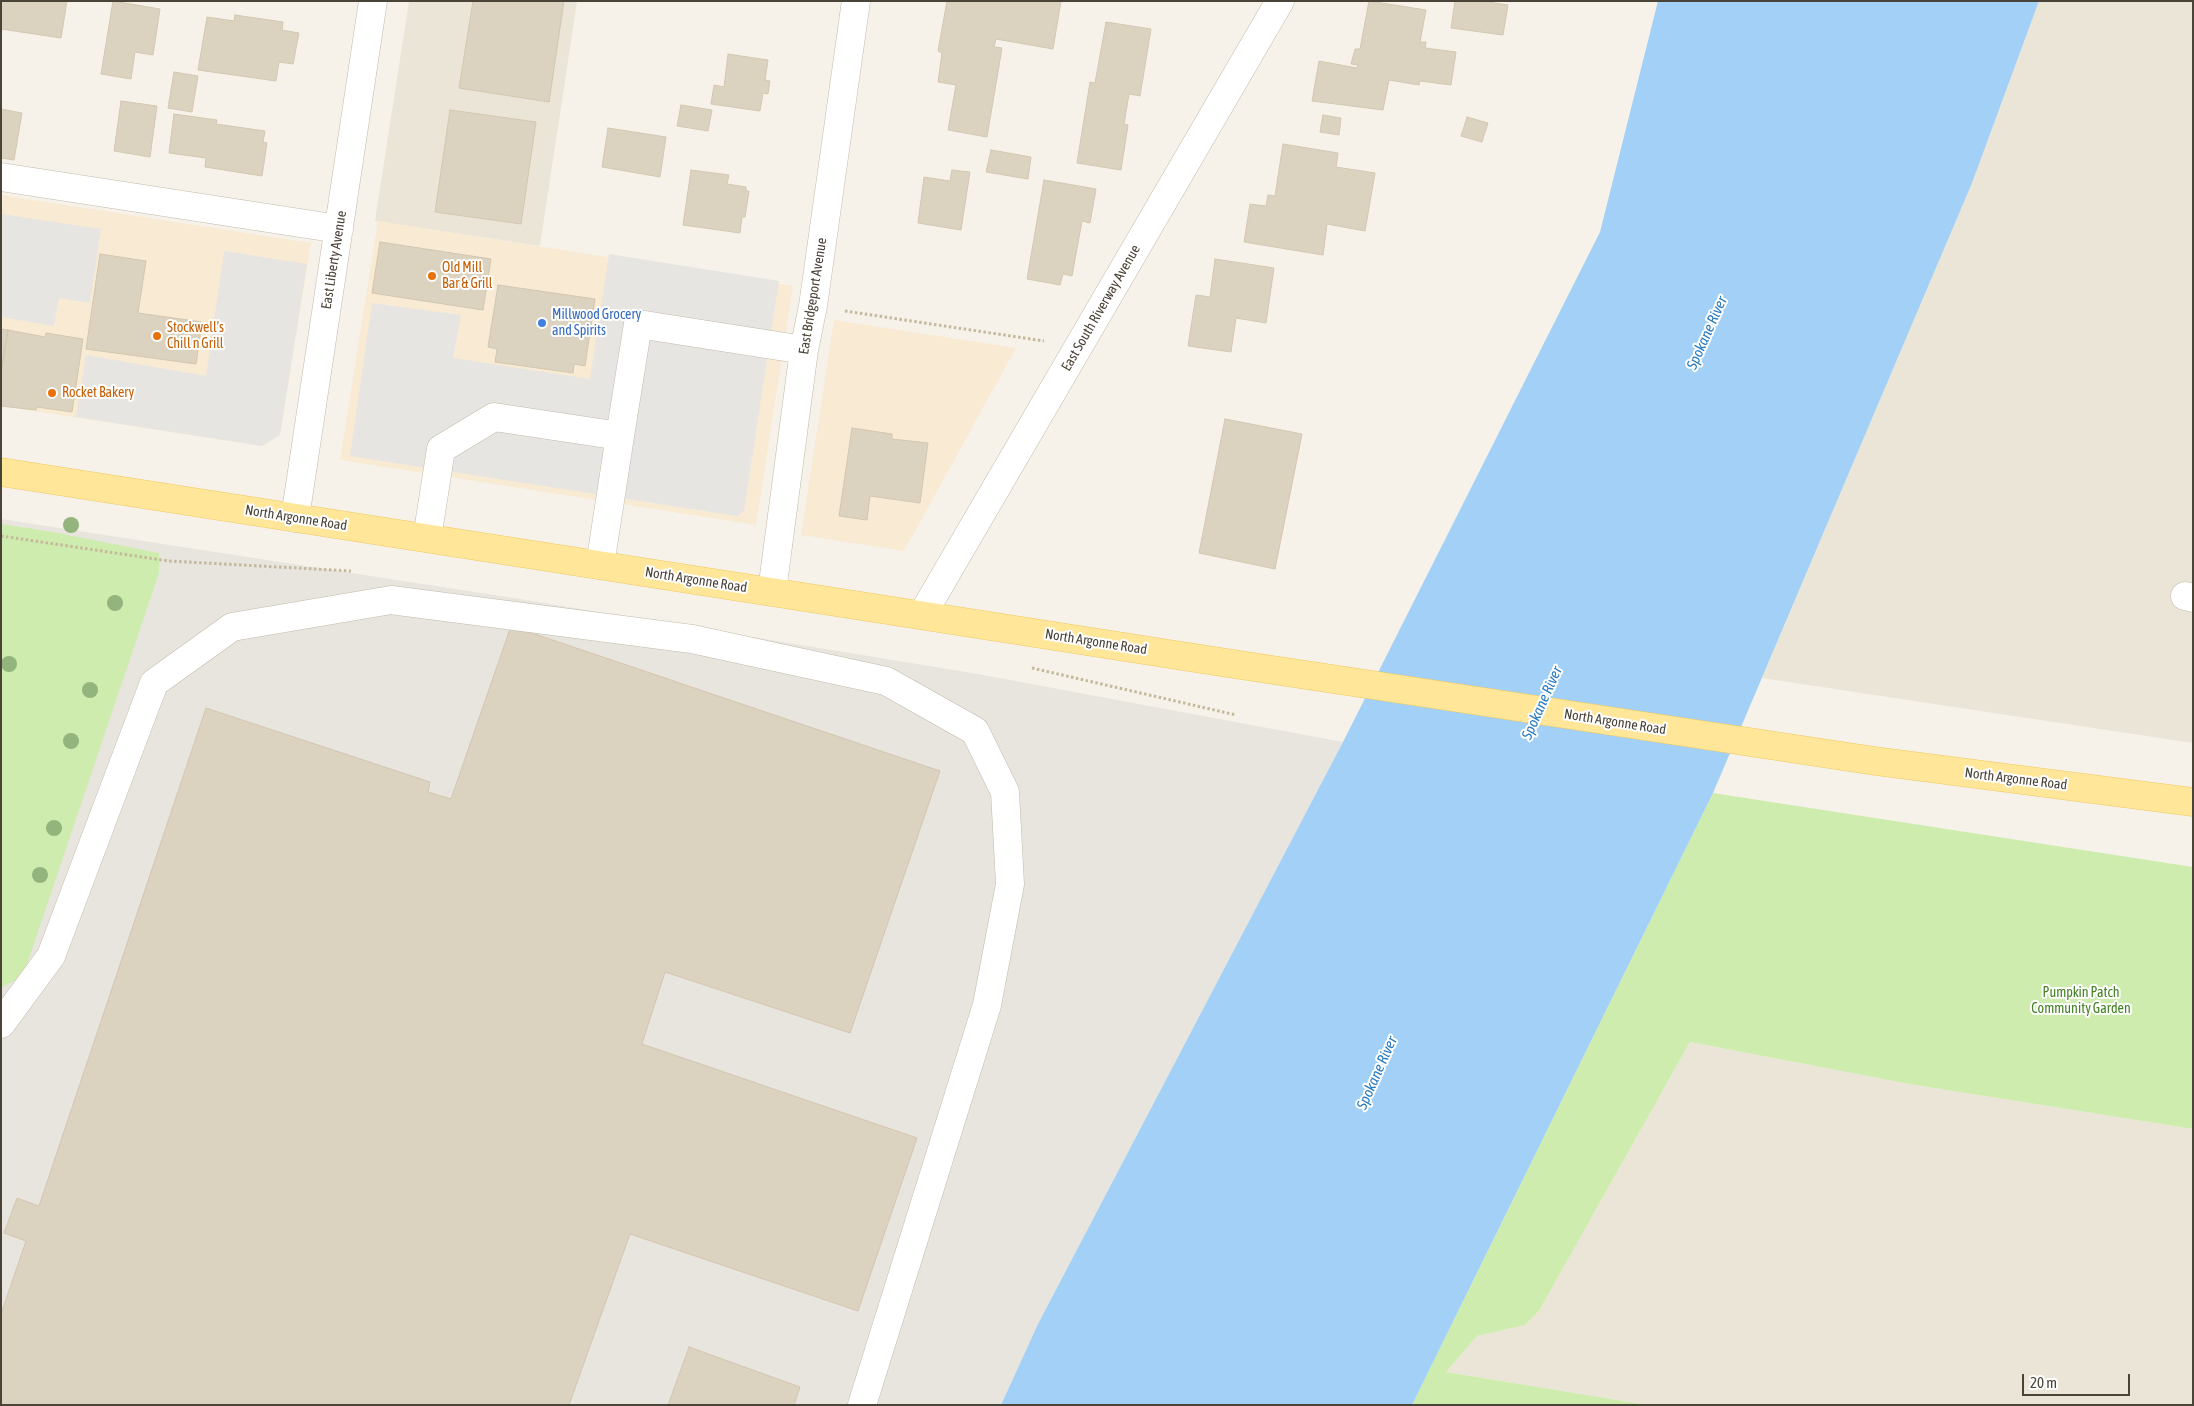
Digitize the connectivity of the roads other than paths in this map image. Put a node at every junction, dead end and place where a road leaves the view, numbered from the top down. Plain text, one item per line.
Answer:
1 (373, 1) edge
2 (856, 1) edge
3 (1280, 1) edge
4 (1, 177) edge
5 (338, 229) junction
6 (804, 350) junction
7 (620, 436) junction
8 (1, 472) edge
9 (295, 518) junction
10 (427, 538) junction
11 (600, 565) junction
12 (772, 591) junction
13 (922, 615) junction
14 (2193, 802) edge
15 (1, 1024) edge
16 (862, 1405) edge

1 - 5 street, East Liberty Avenue
2 - 6 street, East Bridgeport Avenue
3 - 13 street, East South Riverway Avenue
4 - 5 street
5 - 9 street, East Liberty Avenue
6 - 7 street
6 - 12 street, East Bridgeport Avenue
7 - 10 street
7 - 11 street
8 - 9 main road, North Argonne Road
9 - 10 main road, North Argonne Road
10 - 11 main road, North Argonne Road
11 - 12 main road, North Argonne Road
12 - 13 main road, North Argonne Road
13 - 14 main road, North Argonne Road
15 - 16 street

